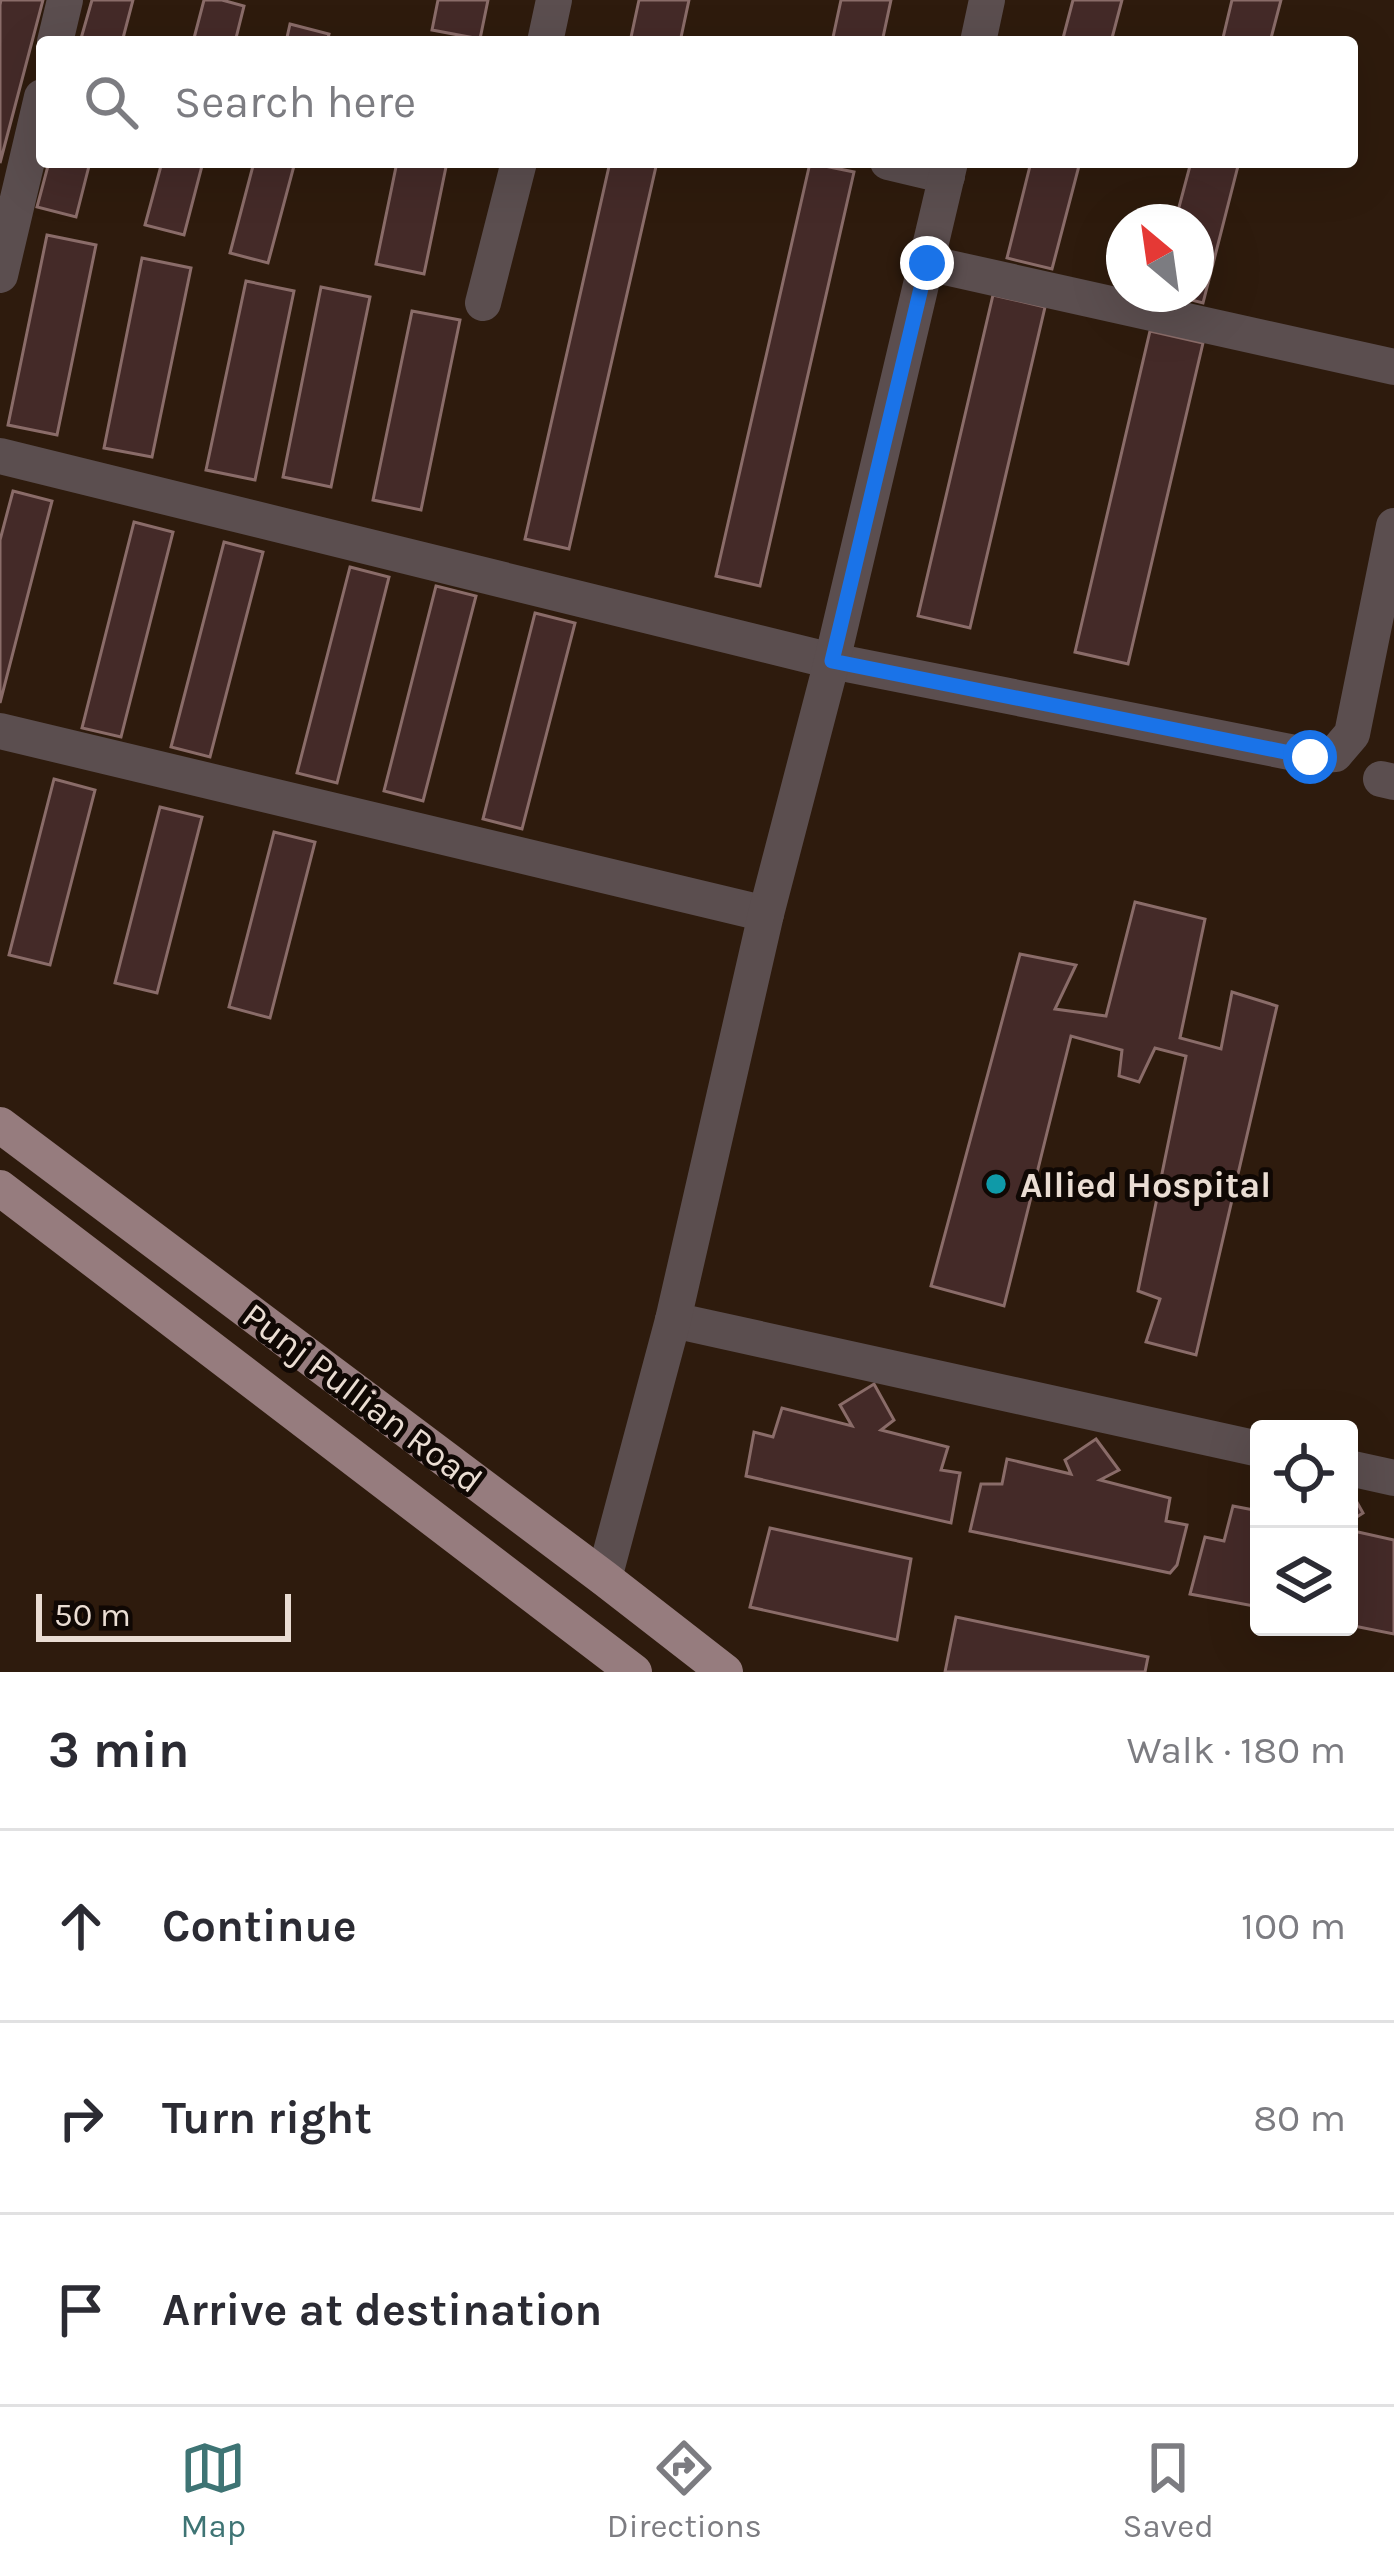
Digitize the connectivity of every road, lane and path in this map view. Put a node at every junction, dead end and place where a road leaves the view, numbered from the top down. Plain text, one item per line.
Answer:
1 (65, 0) edge
2 (554, 0) edge
3 (987, 0) edge
4 (56, 36) edge
5 (546, 36) edge
6 (979, 36) edge
7 (36, 122) edge
8 (517, 168) edge
9 (948, 169) edge
10 (927, 263) junction
11 (0, 275) edge
12 (483, 303) dead end
13 (1394, 368) edge
14 (0, 456) edge
15 (1394, 526) edge
16 (832, 661) junction
17 (0, 731) edge
18 (766, 914) junction
19 (0, 1125) edge
20 (0, 1188) edge
21 (673, 1320) junction
22 (1250, 1447) edge
23 (1358, 1470) edge
24 (1394, 1478) edge
25 (604, 1578) junction
26 (634, 1672) edge
27 (725, 1672) edge

1 - 4 street
2 - 5 street
3 - 6 street
7 - 11 street
8 - 12 street
9 - 10 street
10 - 13 street
10 - 16 street
14 - 16 street
15 - 16 street
16 - 18 street
17 - 18 street
18 - 21 street
19 - 25 main road, Punj Pullian Road
20 - 26 main road, Punj Pullian Road
21 - 22 street
21 - 25 street
23 - 24 street
25 - 27 main road, Punj Pullian Road

